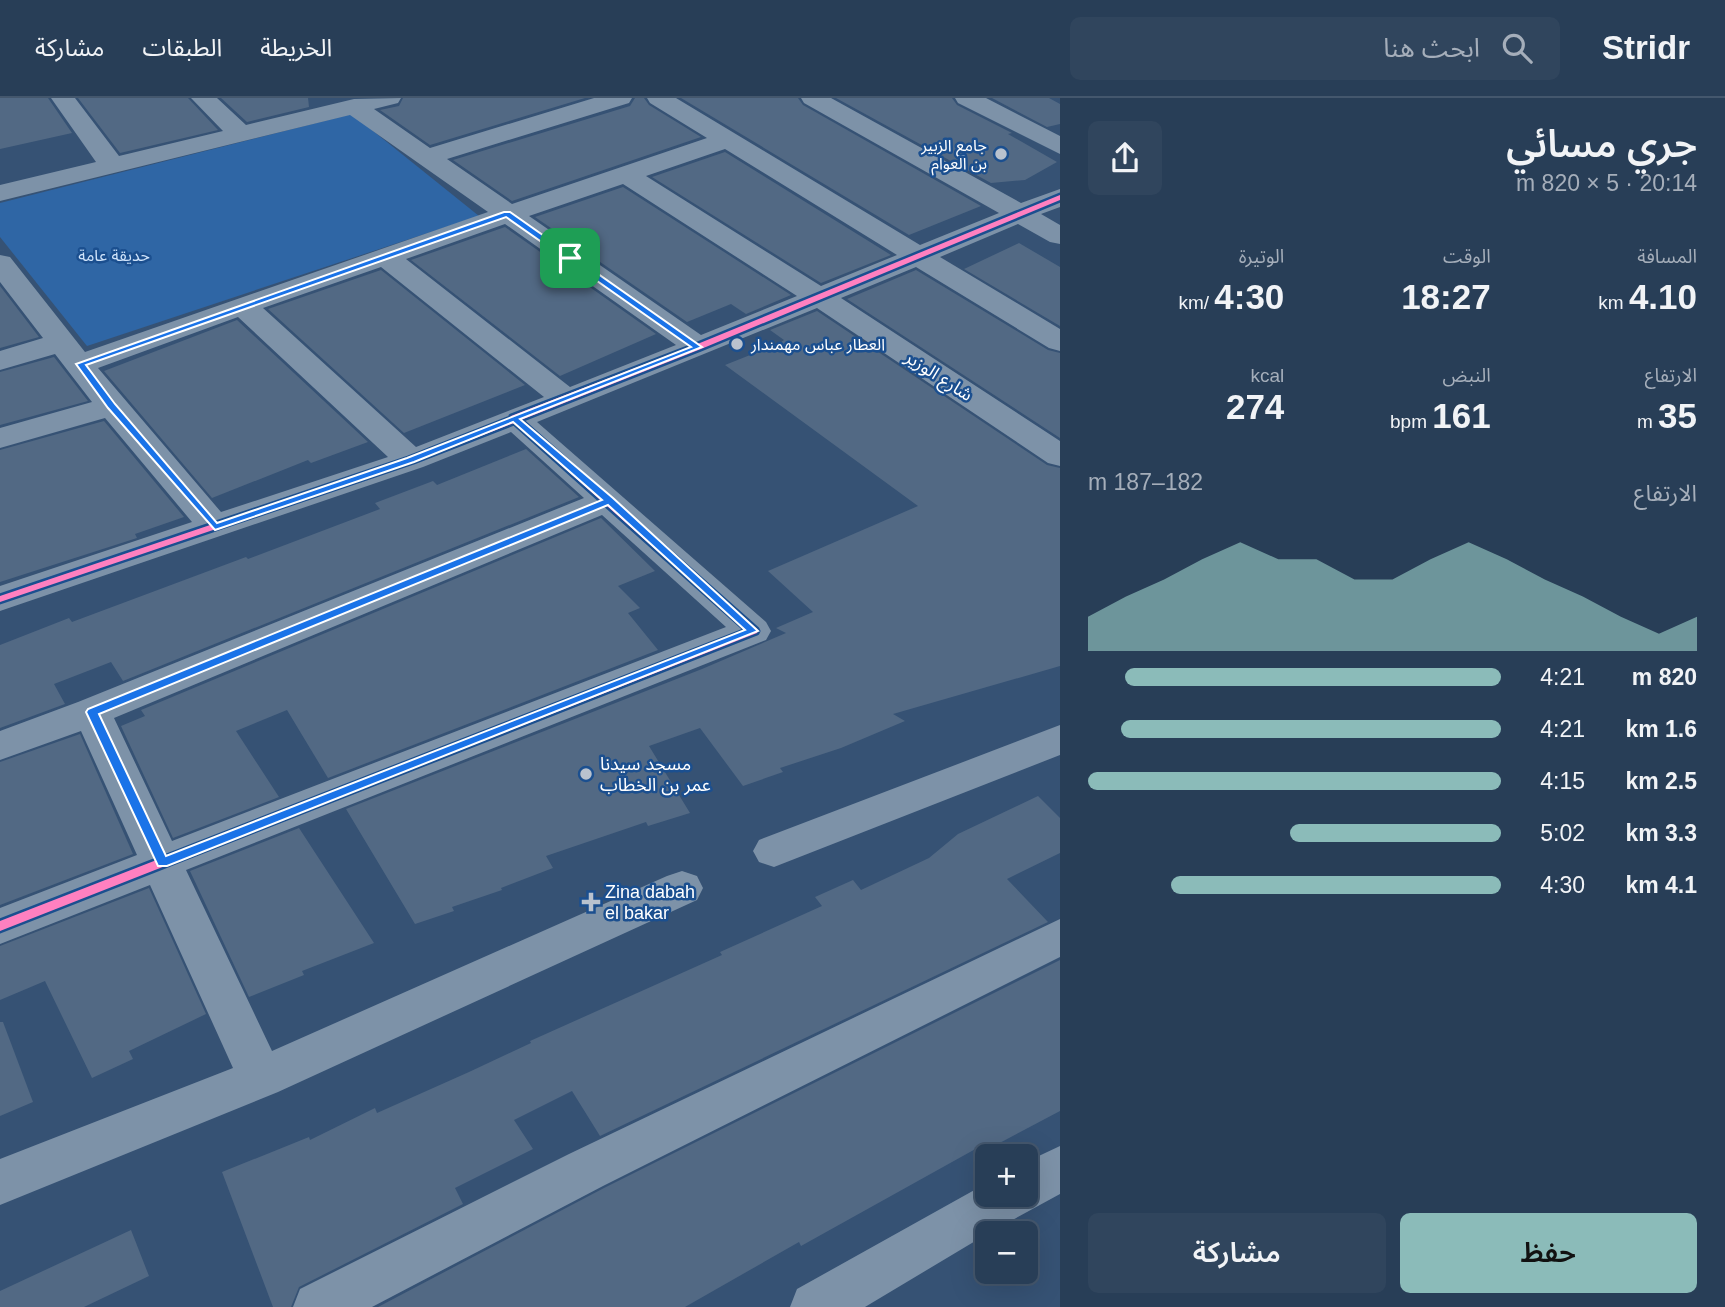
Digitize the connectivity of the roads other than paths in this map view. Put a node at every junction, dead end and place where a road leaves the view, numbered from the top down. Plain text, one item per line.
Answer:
1 (63, 98) edge
2 (203, 98) edge
3 (390, 98) edge
4 (620, 98) edge
5 (659, 98) edge
6 (813, 98) edge
7 (967, 98) edge
8 (354, 106) junction
9 (240, 134) junction
10 (726, 140) junction
11 (1060, 146) edge
12 (427, 157) junction
13 (112, 165) junction
14 (627, 175) junction
15 (0, 193) edge
16 (1060, 197) edge
17 (507, 214) junction
18 (1021, 215) junction
19 (1060, 236) edge
20 (918, 255) junction
21 (385, 256) junction
22 (6, 279) edge
23 (819, 297) junction
24 (243, 305) junction
25 (1060, 342) edge
26 (698, 347) junction
27 (71, 353) junction
28 (0, 360) edge
29 (566, 399) junction
30 (112, 406) junction
31 (514, 418) junction
32 (0, 438) edge
33 (1060, 456) edge
34 (411, 460) junction
35 (609, 500) junction
36 (215, 527) junction
37 (0, 599) edge
38 (92, 712) junction
39 (1060, 738) edge
40 (0, 746) edge
41 (774, 850) dead end
42 (163, 863) junction
43 (682, 888) dead end
44 (0, 926) edge
45 (1060, 937) edge
46 (261, 1078) junction
47 (1060, 1168) edge
48 (1038, 1181) edge
49 (0, 1182) edge
50 (991, 1207) edge
51 (318, 1307) edge
52 (816, 1307) edge

1 - 13 street
2 - 9 street
3 - 8 street
4 - 12 street
5 - 10 street
6 - 18 street
7 - 11 street
8 - 9 street
8 - 12 street
9 - 13 street
10 - 14 street
10 - 20 street
12 - 17 street
13 - 15 street
14 - 17 street
14 - 23 street, شارع الوزير
16 - 18 street
17 - 21 street
17 - 26 street
18 - 19 street
18 - 20 street
20 - 23 street
20 - 25 street
21 - 24 street
21 - 29 street
22 - 27 street
23 - 26 street
23 - 33 street, شارع الوزير
24 - 27 street
24 - 34 street
26 - 29 street
27 - 28 street
27 - 30 street
29 - 31 street
30 - 32 street
30 - 36 street
31 - 34 street
31 - 35 street
34 - 36 street
35 - 38 street
35 - 42 street
36 - 37 street
38 - 40 street
38 - 42 street
39 - 41 street
42 - 44 street
42 - 46 street
43 - 46 street
45 - 51 street
46 - 49 street
47 - 48 street
50 - 52 street

